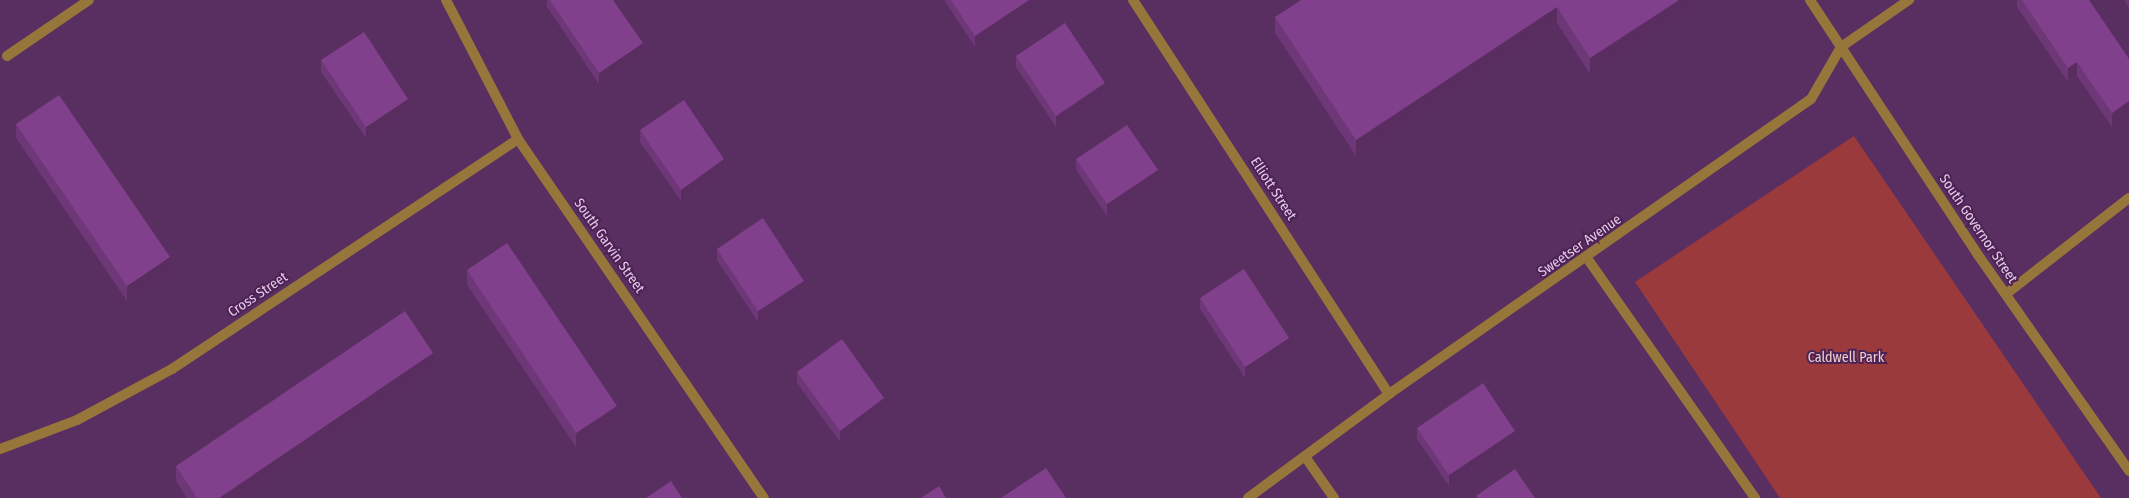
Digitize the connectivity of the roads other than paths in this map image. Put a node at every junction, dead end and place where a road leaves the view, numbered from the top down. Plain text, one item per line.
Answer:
1 (89, 0) edge
2 (446, 0) edge
3 (1133, 0) edge
4 (1810, 0) edge
5 (1909, 0) edge
6 (1840, 47) junction
7 (7, 56) dead end
8 (518, 139) junction
9 (2129, 198) edge
10 (1587, 258) junction
11 (2006, 294) junction
12 (1389, 394) junction
13 (0, 449) edge
14 (1306, 458) junction
15 (2129, 470) edge
16 (764, 498) edge
17 (1248, 498) edge
18 (1334, 498) edge
19 (1755, 498) edge

1 - 7 street
2 - 8 street, South Garvin Street
3 - 12 street, Elliott Street
4 - 6 street, South Governor Street
5 - 6 street, Sweetser Avenue
6 - 10 street, Sweetser Avenue
6 - 11 street, South Governor Street
8 - 13 street, Cross Street
8 - 16 street, South Garvin Street
9 - 11 street
10 - 12 street, Sweetser Avenue
10 - 19 street
11 - 15 street, South Governor Street
12 - 14 street, Sweetser Avenue
14 - 17 street, Sweetser Avenue
14 - 18 street

